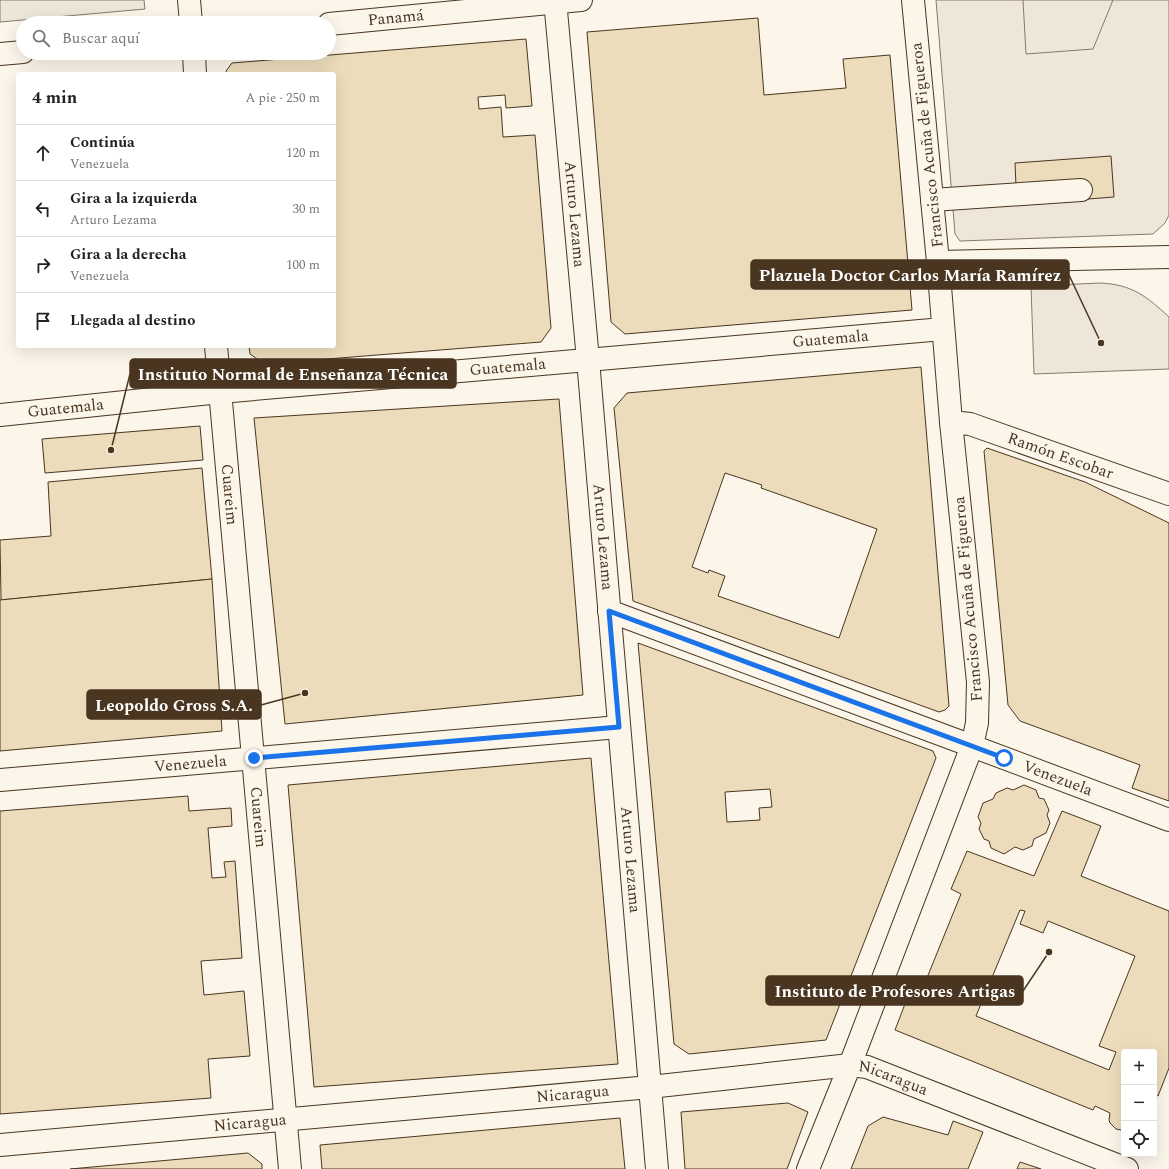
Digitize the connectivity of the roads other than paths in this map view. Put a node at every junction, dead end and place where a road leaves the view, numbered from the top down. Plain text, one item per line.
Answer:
1 (189, 0) edge
2 (581, 0) edge
3 (913, 0) edge
4 (556, 1) edge
5 (190, 16) edge
6 (336, 23) edge
7 (16, 53) edge
8 (0, 54) edge
9 (194, 60) edge
10 (195, 72) edge
11 (1081, 190) dead end
12 (932, 200) junction
13 (1169, 257) edge
14 (938, 262) junction
15 (944, 329) junction
16 (216, 348) edge
17 (588, 360) junction
18 (220, 392) junction
19 (0, 415) edge
20 (951, 422) junction
21 (1169, 494) edge
22 (609, 611) junction
23 (619, 727) junction
24 (972, 746) junction
25 (254, 758) junction
26 (0, 780) edge
27 (1169, 820) edge
28 (850, 1065) junction
29 (650, 1087) junction
30 (286, 1119) junction
31 (0, 1145) edge
32 (290, 1169) edge
33 (657, 1169) edge
34 (808, 1169) edge
35 (1127, 1169) edge

1 - 5 street
2 - 4 street, Panamá
3 - 12 street, Francisco Acuña de Figueroa
4 - 6 street, Panamá
4 - 17 street, Arturo Lezama
7 - 8 street
9 - 10 street
11 - 12 street
12 - 14 street, Francisco Acuña de Figueroa
13 - 14 street
14 - 15 street, Francisco Acuña de Figueroa
15 - 17 street, Guatemala
15 - 20 street, Francisco Acuña de Figueroa
16 - 18 street, Cuareim
17 - 18 street, Guatemala
17 - 22 street, Arturo Lezama
18 - 19 street, Guatemala
18 - 25 street, Cuareim
20 - 21 street, Ramón Escobar
20 - 24 street, Francisco Acuña de Figueroa
22 - 23 street, Arturo Lezama
22 - 24 street, Venezuela
23 - 25 street, Venezuela
23 - 29 street, Arturo Lezama
24 - 27 street, Venezuela
24 - 28 street, Francisco Acuña de Figueroa
25 - 26 street, Venezuela
25 - 30 street, Cuareim
28 - 29 street, Nicaragua
28 - 34 street, Francisco Acuña de Figueroa
28 - 35 street, Nicaragua
29 - 30 street, Nicaragua
29 - 33 street, Arturo Lezama
30 - 31 street, Nicaragua
30 - 32 street, Cuareim

